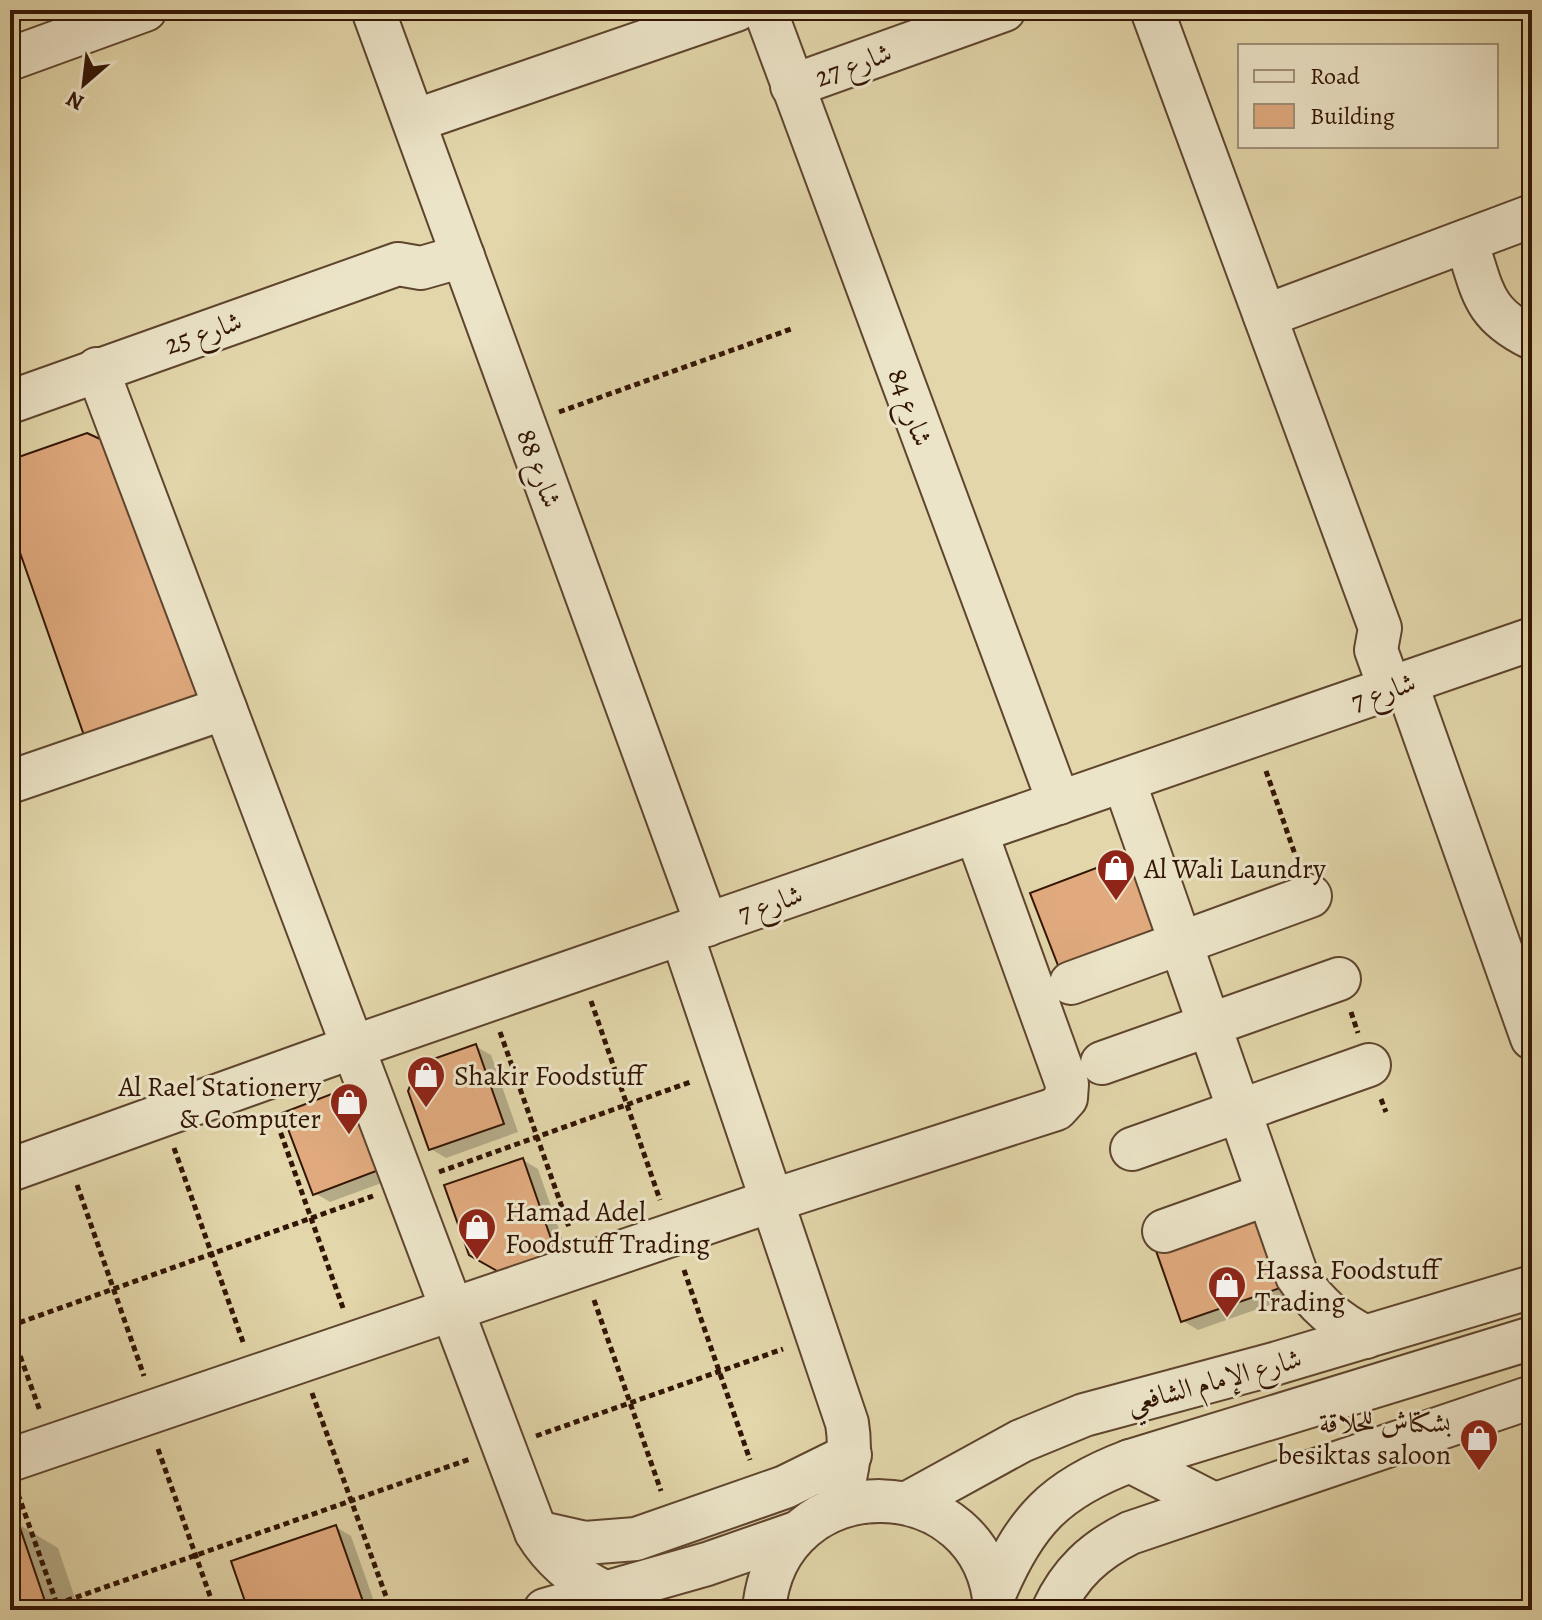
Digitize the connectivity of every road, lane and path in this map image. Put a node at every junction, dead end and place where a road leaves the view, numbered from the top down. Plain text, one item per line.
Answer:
1 (145, 10) edge
2 (373, 10) edge
3 (736, 10) edge
4 (765, 10) edge
5 (1004, 10) edge
6 (1152, 10) edge
7 (10, 59) edge
8 (792, 86) junction
9 (414, 121) junction
10 (1532, 216) edge
11 (1466, 241) junction
12 (458, 242) junction
13 (1265, 316) junction
14 (794, 328) dead end
15 (1532, 338) edge
16 (97, 369) junction
17 (10, 402) edge
18 (524, 424) junction
19 (1532, 639) edge
20 (1404, 684) junction
21 (225, 708) junction
22 (1124, 781) junction
23 (10, 782) edge
24 (1059, 803) junction
25 (976, 832) junction
26 (1310, 896) dead end
27 (694, 930) junction
28 (1181, 943) junction
29 (1339, 979) dead end
30 (1071, 983) dead end
31 (1209, 1025) junction
32 (1532, 1038) edge
33 (353, 1047) junction
34 (1102, 1063) dead end
35 (1369, 1065) dead end
36 (262, 1080) junction
37 (1240, 1111) junction
38 (163, 1116) junction
39 (1132, 1149) dead end
40 (65, 1150) junction
41 (10, 1170) edge
42 (1268, 1194) junction
43 (771, 1201) junction
44 (1164, 1231) dead end
45 (1297, 1276) junction
46 (1532, 1287) edge
47 (452, 1310) junction
48 (10, 1328) edge
49 (818, 1337) junction
50 (1366, 1337) junction
51 (1532, 1338) edge
52 (356, 1343) junction
53 (301, 1361) junction
54 (1274, 1364) junction
55 (256, 1377) junction
56 (1532, 1397) edge
57 (151, 1412) junction
58 (52, 1446) junction
59 (504, 1448) junction
60 (850, 1455) junction
61 (1130, 1461) junction
62 (13, 1474) edge
63 (350, 1501) junction
64 (908, 1503) junction
65 (1214, 1504) junction
66 (835, 1508) junction
67 (536, 1532) junction
68 (799, 1532) junction
69 (196, 1555) junction
70 (604, 1592) junction
71 (995, 1602) edge
72 (58, 1607) edge
73 (215, 1610) edge
74 (391, 1610) edge
75 (518, 1610) edge
76 (545, 1610) edge
77 (764, 1610) edge
78 (1053, 1610) edge

1 - 7 street
2 - 9 street, شارع 88
3 - 9 street
4 - 8 street, شارع 84
5 - 8 street, شارع 27
6 - 13 street
8 - 24 street, شارع 84
9 - 12 street, شارع 88
10 - 11 street
11 - 13 street
11 - 15 street
12 - 16 street, شارع 25
12 - 18 street, شارع 88
13 - 20 street
14 - 18 path
16 - 17 street, شارع 25
16 - 21 street
18 - 27 street, شارع 88
19 - 20 street, شارع 7
20 - 22 street, شارع 7
20 - 32 street
21 - 23 street
21 - 33 street
22 - 24 street, شارع 7
22 - 28 street
24 - 25 street, شارع 7
25 - 27 street, شارع 7
25 - 43 street
26 - 28 street
27 - 33 street, شارع 7
27 - 43 street, شارع 88
28 - 30 street
28 - 31 street
29 - 31 street
31 - 34 street
31 - 37 street
33 - 36 street, شارع 7
33 - 47 street
35 - 37 street
36 - 38 street, شارع 7
36 - 52 path
37 - 39 street
37 - 42 street
38 - 40 street, شارع 7
38 - 55 path
40 - 41 street, شارع 7
40 - 57 path
42 - 44 street
42 - 45 street
43 - 47 street
43 - 49 street, شارع 88
45 - 50 street
45 - 54 street
46 - 50 street, شارع الإمام الشافعي
47 - 52 street
47 - 59 street
48 - 58 path
49 - 59 path
49 - 60 street, شارع 88
50 - 54 street, شارع الإمام الشافعي
51 - 61 street, شارع الإمام الشافعي
52 - 53 street
53 - 55 street
53 - 63 path
54 - 64 street, شارع الإمام الشافعي
55 - 57 street
56 - 65 street
57 - 58 street
57 - 69 path
58 - 62 street
59 - 63 path
59 - 67 street
60 - 66 street
60 - 67 street
61 - 65 street
61 - 71 street, شارع الإمام الشافعي
62 - 72 path
63 - 69 path
63 - 74 path
64 - 66 street
64 - 71 street
65 - 78 street
66 - 68 street
67 - 70 street
67 - 75 street
68 - 70 street
68 - 77 street
69 - 72 path
69 - 73 path
70 - 76 street

